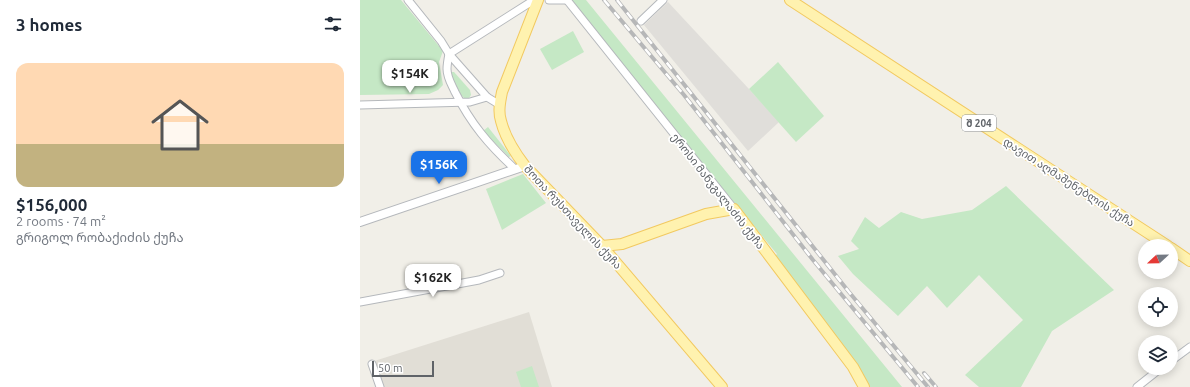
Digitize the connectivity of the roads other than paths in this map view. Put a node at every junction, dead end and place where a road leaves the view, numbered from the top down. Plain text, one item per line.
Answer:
1 (408, 0) edge
2 (534, 0) edge
3 (538, 0) edge
4 (549, 0) edge
5 (567, 0) edge
6 (663, 0) edge
7 (790, 0) edge
8 (641, 21) dead end
9 (449, 54) junction
10 (487, 97) junction
11 (460, 102) junction
12 (360, 105) edge
13 (500, 105) junction
14 (520, 168) junction
15 (734, 209) junction
16 (360, 222) edge
17 (1157, 239) edge
18 (602, 246) junction
19 (1178, 253) edge
20 (1190, 261) edge
21 (500, 273) dead end
22 (360, 302) edge
23 (1190, 347) edge
24 (1178, 356) edge
25 (372, 364) dead end
26 (1152, 375) edge
27 (380, 387) edge
28 (721, 387) edge
29 (864, 387) edge
30 (1137, 387) edge

1 - 9 street
2 - 9 street
3 - 13 main road, შოთა რუსთაველის ქუჩა
4 - 5 street
5 - 15 street, ეროსი მანჯგალაძის ქუჩა
6 - 8 street
7 - 17 main road, დავით აღმაშენებლის ქუჩა / შ 204
9 - 10 street
9 - 11 street
10 - 11 street
10 - 13 street
11 - 12 street
11 - 14 street
13 - 14 main road, შოთა რუსთაველის ქუჩა
14 - 16 street
14 - 18 main road, შოთა რუსთაველის ქუჩა
15 - 18 main road
15 - 29 main road, ეროსი მანჯგალაძის ქუჩა
18 - 28 main road, შოთა რუსთაველის ქუჩა
19 - 20 main road
21 - 22 street
23 - 24 street
25 - 27 street
26 - 30 street

